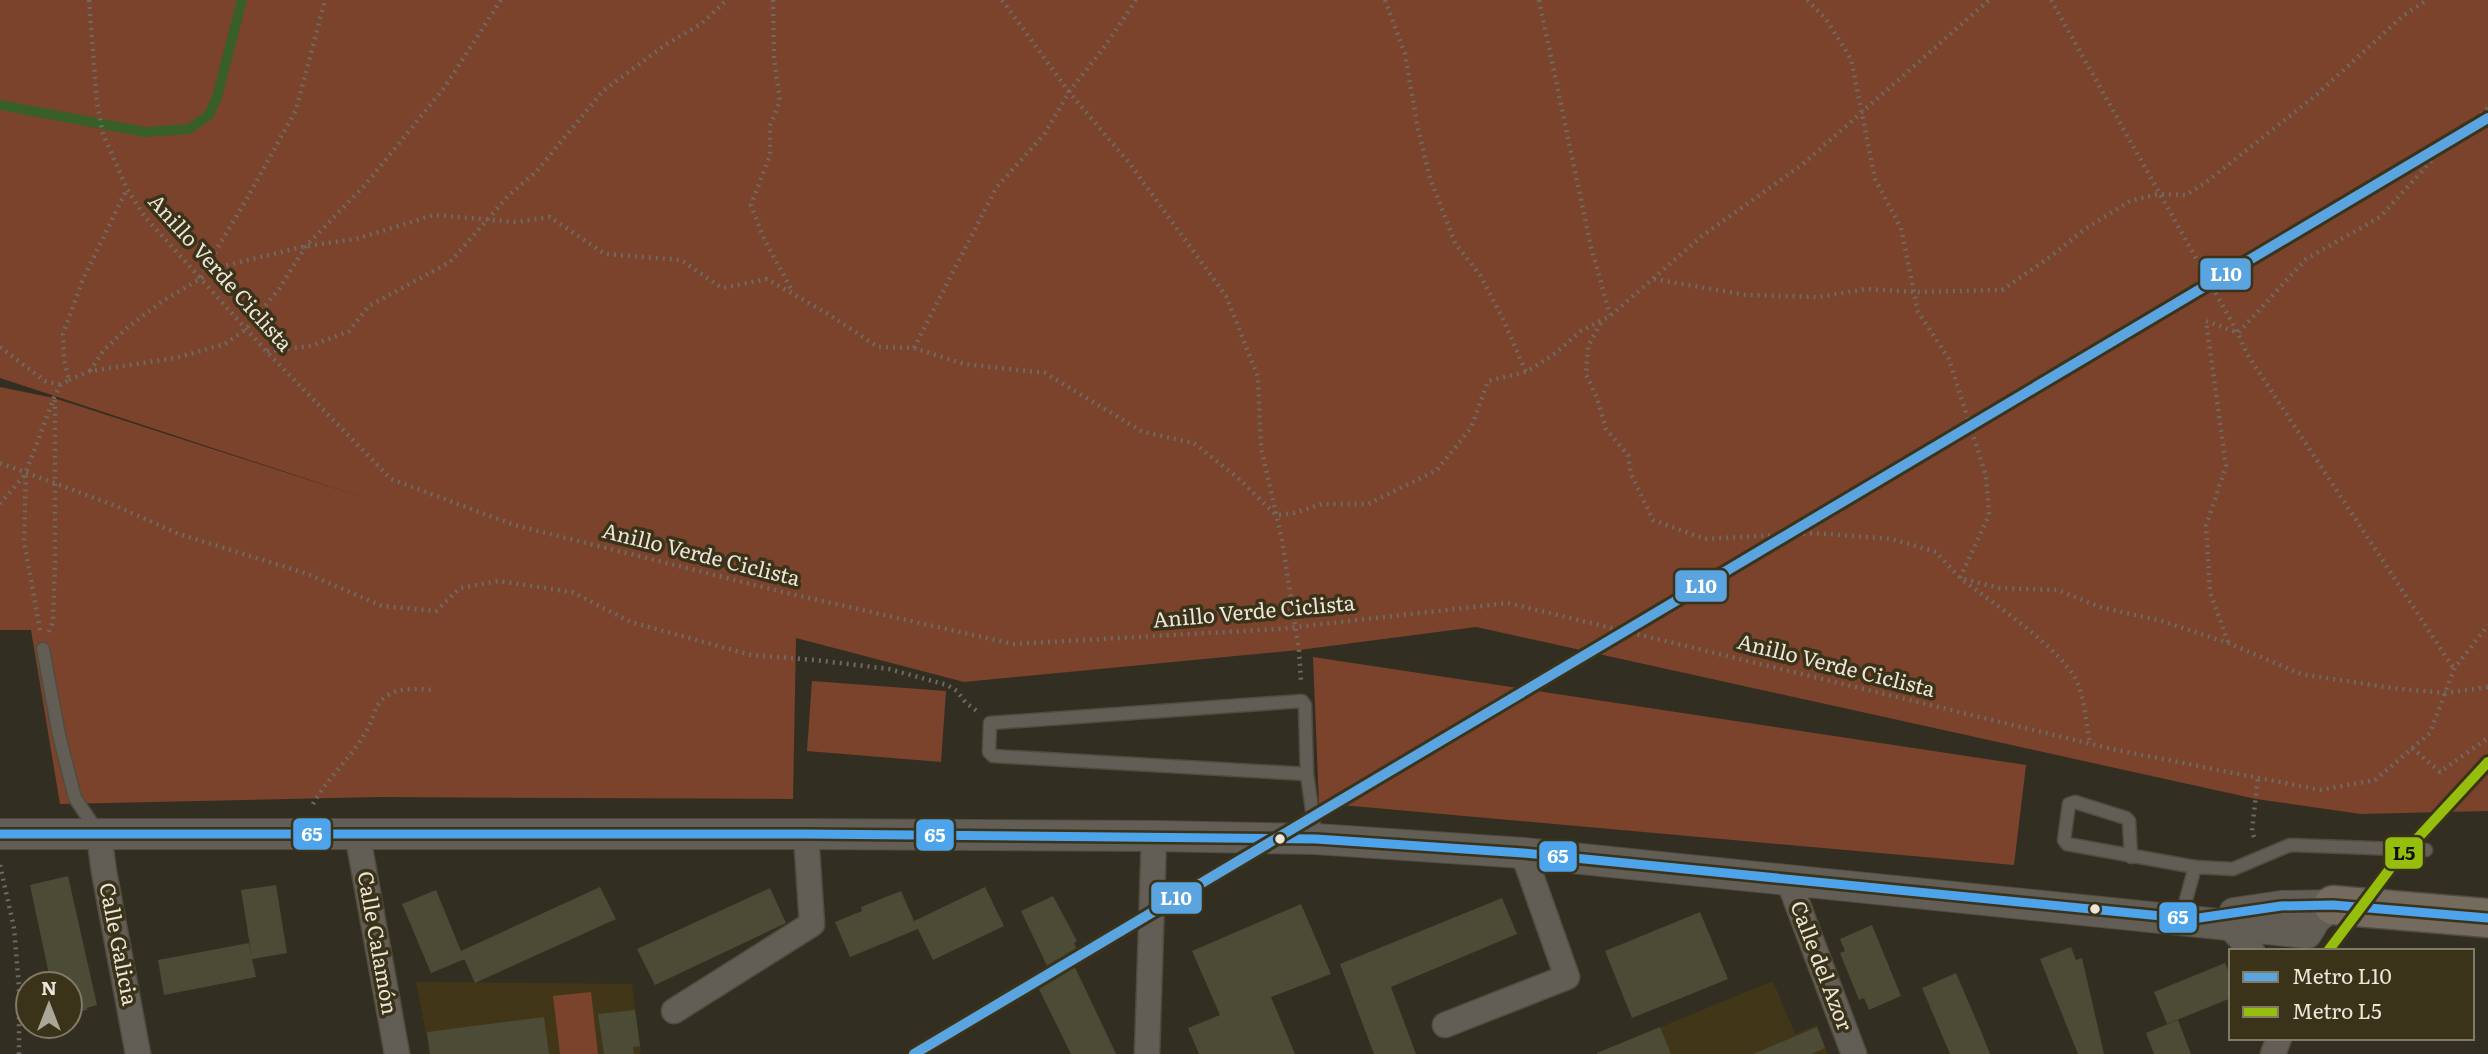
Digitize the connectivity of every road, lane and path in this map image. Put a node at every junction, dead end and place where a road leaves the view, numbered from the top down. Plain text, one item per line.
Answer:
1 (89, 0) edge
2 (325, 0) edge
3 (501, 0) edge
4 (727, 0) edge
5 (773, 0) edge
6 (1002, 0) edge
7 (1136, 0) edge
8 (1385, 0) edge
9 (1539, 0) edge
10 (1807, 0) edge
11 (1989, 0) edge
12 (2051, 0) edge
13 (2427, 0) edge
14 (1069, 92) junction
15 (2488, 108) edge
16 (1863, 112) junction
17 (127, 188) junction
18 (2158, 194) junction
19 (490, 219) junction
20 (306, 246) junction
21 (200, 277) junction
22 (1653, 279) junction
23 (1914, 292) junction
24 (794, 294) junction
25 (1610, 316) junction
26 (246, 329) junction
27 (2238, 333) junction
28 (0, 347) edge
29 (914, 348) junction
30 (266, 351) junction
31 (90, 371) junction
32 (1526, 372) junction
33 (69, 380) junction
34 (61, 386) junction
35 (55, 395) junction
36 (0, 463) edge
37 (26, 472) junction
38 (56, 484) junction
39 (0, 504) edge
40 (1276, 515) junction
41 (1960, 578) junction
42 (2488, 625) edge
43 (1295, 626) junction
44 (2228, 643) junction
45 (43, 649) junction
46 (2455, 669) junction
47 (2488, 687) edge
48 (433, 690) dead end
49 (2445, 693) junction
50 (1302, 701) junction
51 (992, 722) junction
52 (2488, 738) edge
53 (2090, 744) junction
54 (2412, 748) junction
55 (1307, 774) junction
56 (2258, 776) junction
57 (357, 832) junction
58 (297, 833) junction
59 (0, 834) edge
60 (99, 834) junction
61 (806, 834) junction
62 (1154, 836) junction
63 (1316, 839) junction
64 (2426, 850) dead end
65 (1523, 853) junction
66 (2273, 853) junction
67 (2131, 857) junction
68 (0, 865) edge
69 (2195, 867) junction
70 (1788, 879) junction
71 (2333, 905) junction
72 (2488, 918) edge
73 (2187, 919) junction
74 (2225, 923) junction
75 (2305, 942) edge
76 (2250, 949) edge
77 (674, 1011) dead end
78 (1445, 1025) dead end
79 (19, 1054) edge
80 (138, 1054) edge
81 (397, 1054) edge
82 (1147, 1054) edge
83 (1854, 1054) edge

1 - 17 path, Anillo Verde Ciclista
2 - 21 path
3 - 20 path
4 - 19 path
5 - 24 path
6 - 14 path
7 - 14 path
8 - 32 path
9 - 25 path
10 - 16 path
11 - 16 path
12 - 18 path
13 - 18 path
14 - 29 path
14 - 40 path
15 - 27 path
16 - 22 path
16 - 23 path
17 - 21 path, Anillo Verde Ciclista
17 - 33 path
18 - 23 path
18 - 27 path
19 - 20 path
19 - 24 path
19 - 30 path
20 - 21 path
20 - 26 path
21 - 26 path, Anillo Verde Ciclista
21 - 31 path
22 - 23 path
22 - 25 path
23 - 41 path
24 - 29 path
25 - 32 path
25 - 41 path
26 - 30 path, Anillo Verde Ciclista
26 - 31 path
27 - 44 path
27 - 46 path
28 - 34 path
29 - 40 path
30 - 43 path, Anillo Verde Ciclista
31 - 33 path
32 - 40 path
33 - 34 path
34 - 35 path
35 - 37 path
35 - 38 path
36 - 37 path
37 - 38 path
37 - 39 path
37 - 45 path
38 - 45 path
38 - 51 path
40 - 43 path
41 - 44 path
41 - 53 path
42 - 46 path, Anillo Verde Ciclista
43 - 50 path
43 - 53 path, Anillo Verde Ciclista
44 - 49 path
45 - 60 lane
46 - 49 path, Anillo Verde Ciclista
47 - 49 path
48 - 58 path
49 - 54 path, Anillo Verde Ciclista
50 - 51 lane
50 - 55 lane
51 - 55 lane
52 - 54 path
53 - 56 path, Anillo Verde Ciclista
54 - 56 path, Anillo Verde Ciclista
55 - 63 lane
56 - 66 path
57 - 58 street
57 - 61 street
57 - 81 street, Calle Calamón
58 - 60 street
59 - 60 street
60 - 80 street, Calle Galicia
61 - 62 street
61 - 77 street
62 - 63 street
62 - 82 street
63 - 65 street
64 - 66 lane
65 - 70 street
65 - 78 street
66 - 69 lane
67 - 67 lane
67 - 69 lane
68 - 79 path
69 - 73 lane
70 - 73 street
70 - 83 street, Calle del Azor
71 - 72 highway
71 - 73 street
71 - 75 street
73 - 74 street
74 - 75 street
74 - 76 street

